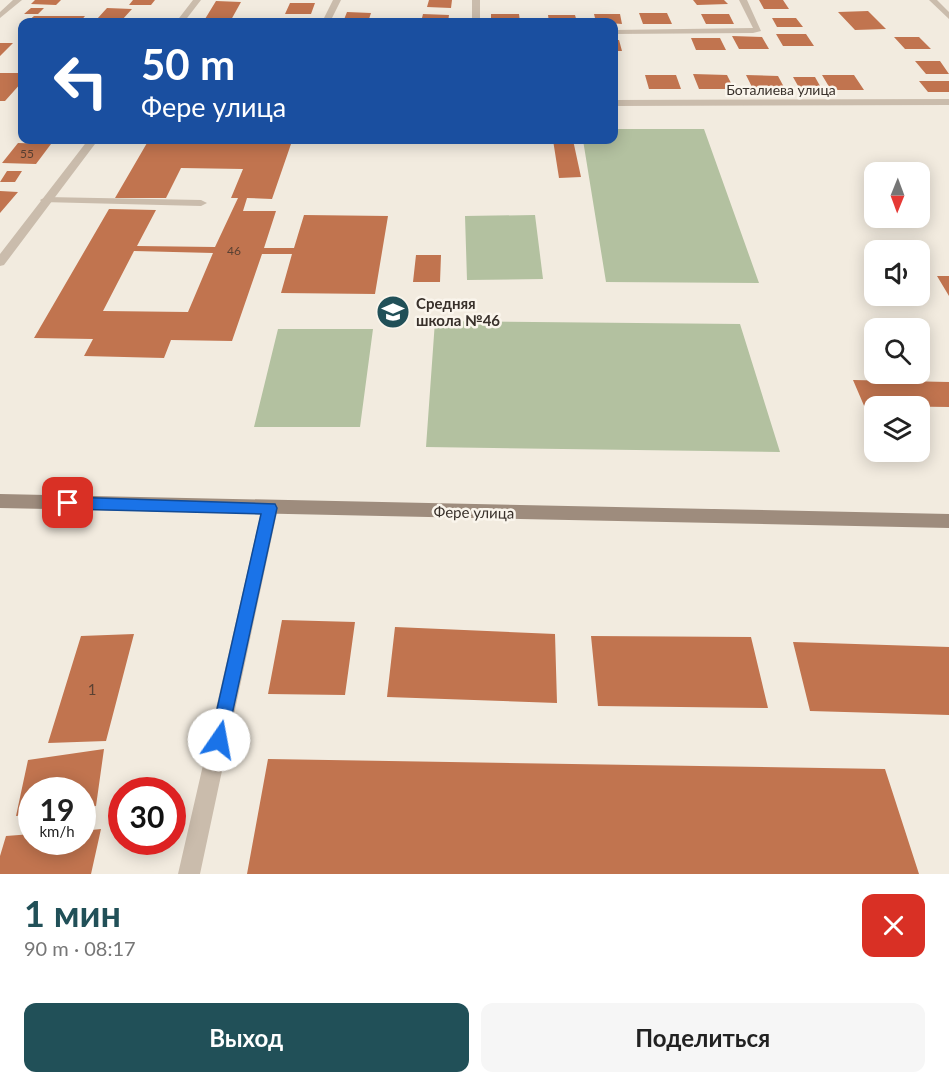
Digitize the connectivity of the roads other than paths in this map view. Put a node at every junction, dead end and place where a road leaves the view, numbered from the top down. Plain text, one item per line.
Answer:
1 (18, 0) edge
2 (197, 0) edge
3 (337, 0) edge
4 (476, 0) edge
5 (743, 0) edge
6 (933, 0) edge
7 (0, 16) edge
8 (949, 17) edge
9 (183, 18) edge
10 (328, 18) edge
11 (476, 18) edge
12 (618, 32) edge
13 (949, 102) edge
14 (618, 103) edge
15 (90, 144) edge
16 (46, 200) junction
17 (201, 203) dead end
18 (0, 262) edge
19 (0, 501) edge
20 (270, 508) junction
21 (949, 521) edge
22 (189, 874) edge

1 - 7 street
2 - 9 street
3 - 10 street
4 - 11 street
5 - 12 street
6 - 8 street
13 - 14 street, Боталиева улица
15 - 16 street
16 - 17 street
16 - 18 street
19 - 20 street, Фере улица
20 - 21 street, Фере улица
20 - 22 street

